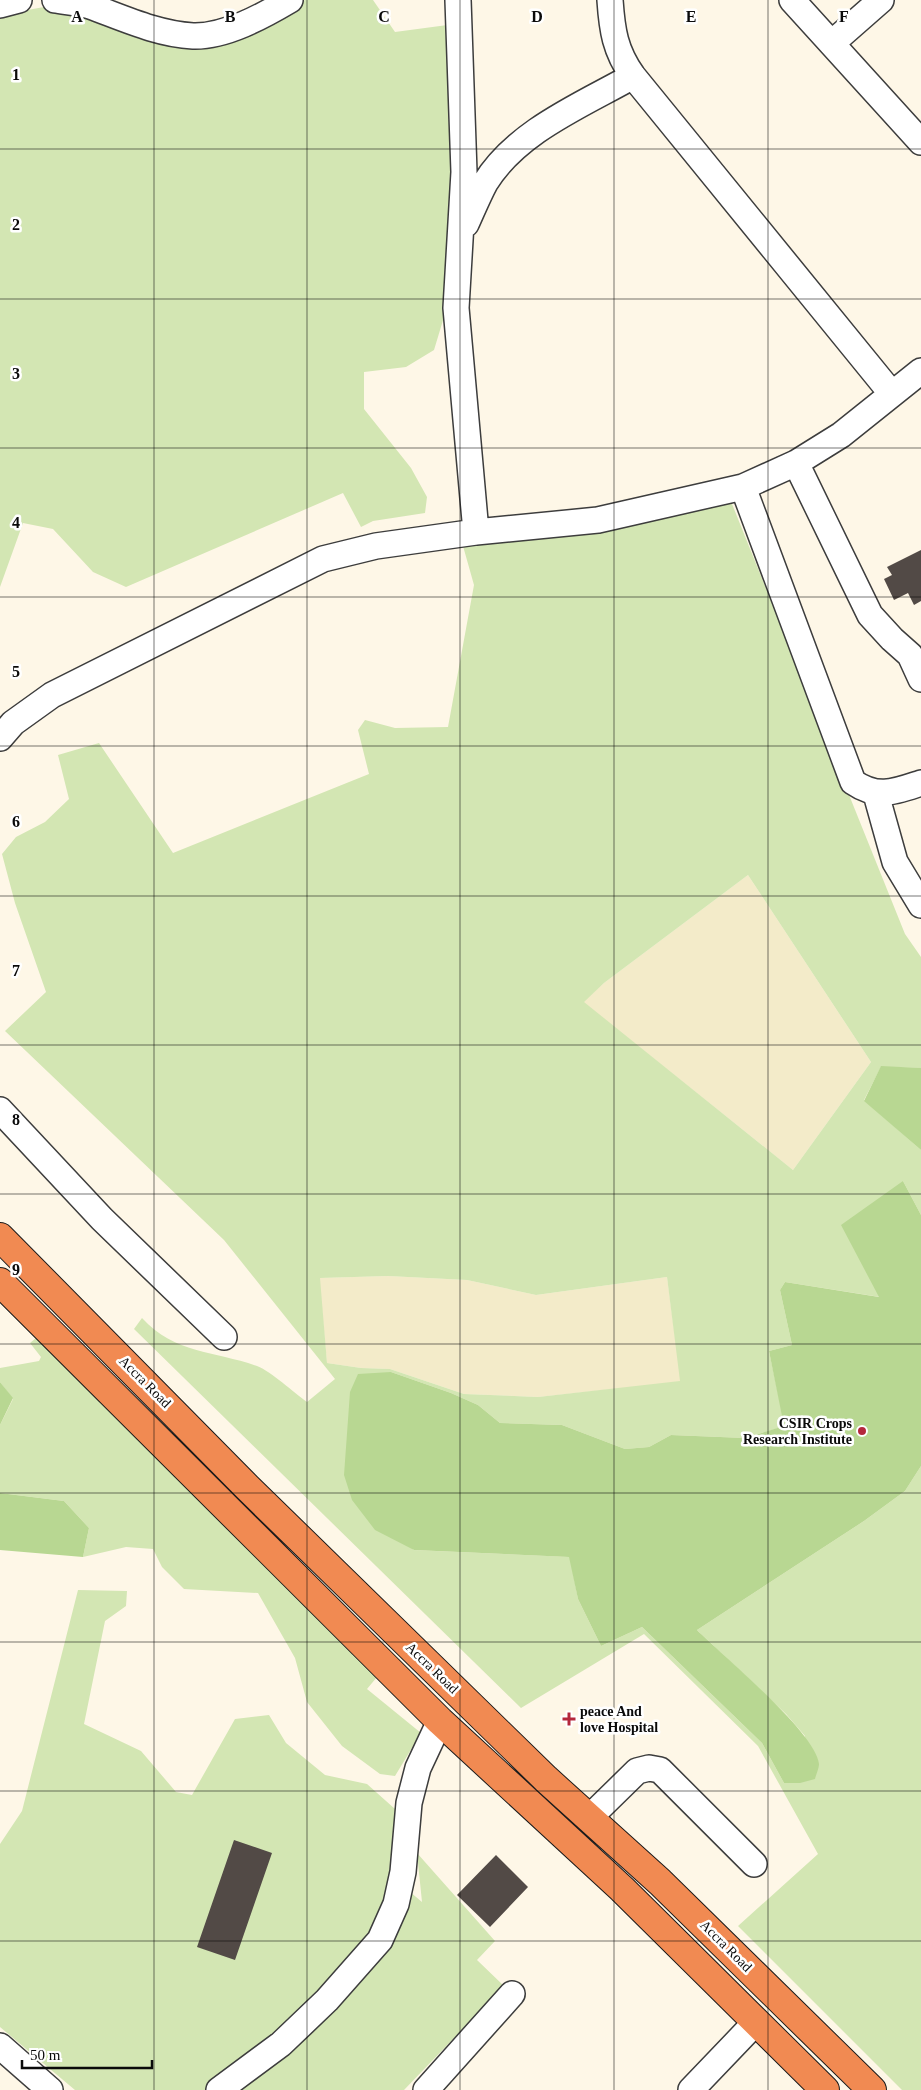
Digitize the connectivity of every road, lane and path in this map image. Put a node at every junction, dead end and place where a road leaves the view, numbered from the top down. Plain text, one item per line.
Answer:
1 (18, 0) edge
2 (56, 0) edge
3 (290, 0) edge
4 (458, 0) edge
5 (610, 0) edge
6 (792, 0) edge
7 (881, 0) edge
8 (0, 5) edge
9 (832, 44) junction
10 (633, 76) junction
11 (921, 142) edge
12 (461, 235) junction
13 (921, 371) edge
14 (892, 394) junction
15 (796, 463) junction
16 (743, 487) junction
17 (476, 532) junction
18 (921, 679) edge
19 (0, 738) edge
20 (921, 784) edge
21 (876, 794) junction
22 (921, 905) edge
23 (0, 1110) edge
24 (0, 1237) edge
25 (0, 1282) edge
26 (224, 1337) dead end
27 (440, 1721) junction
28 (589, 1818) junction
29 (754, 1864) dead end
30 (512, 1994) dead end
31 (756, 2022) junction
32 (0, 2046) edge
33 (50, 2090) edge
34 (219, 2090) edge
35 (426, 2090) edge
36 (691, 2090) edge
37 (825, 2090) edge
38 (872, 2090) edge

1 - 8 street
2 - 3 street
4 - 12 street
5 - 10 street
6 - 9 street
7 - 9 street
9 - 11 street
10 - 12 street
10 - 14 street
12 - 17 street
13 - 14 street
14 - 15 street
15 - 16 street
15 - 18 street
16 - 17 street
16 - 21 street
17 - 19 street
20 - 21 street
21 - 22 street
23 - 26 street
24 - 28 highway, Accra Road
25 - 27 highway
27 - 31 highway
27 - 34 street
28 - 29 street
28 - 38 highway, Accra Road
30 - 35 street
31 - 36 street
31 - 37 highway
32 - 33 street

